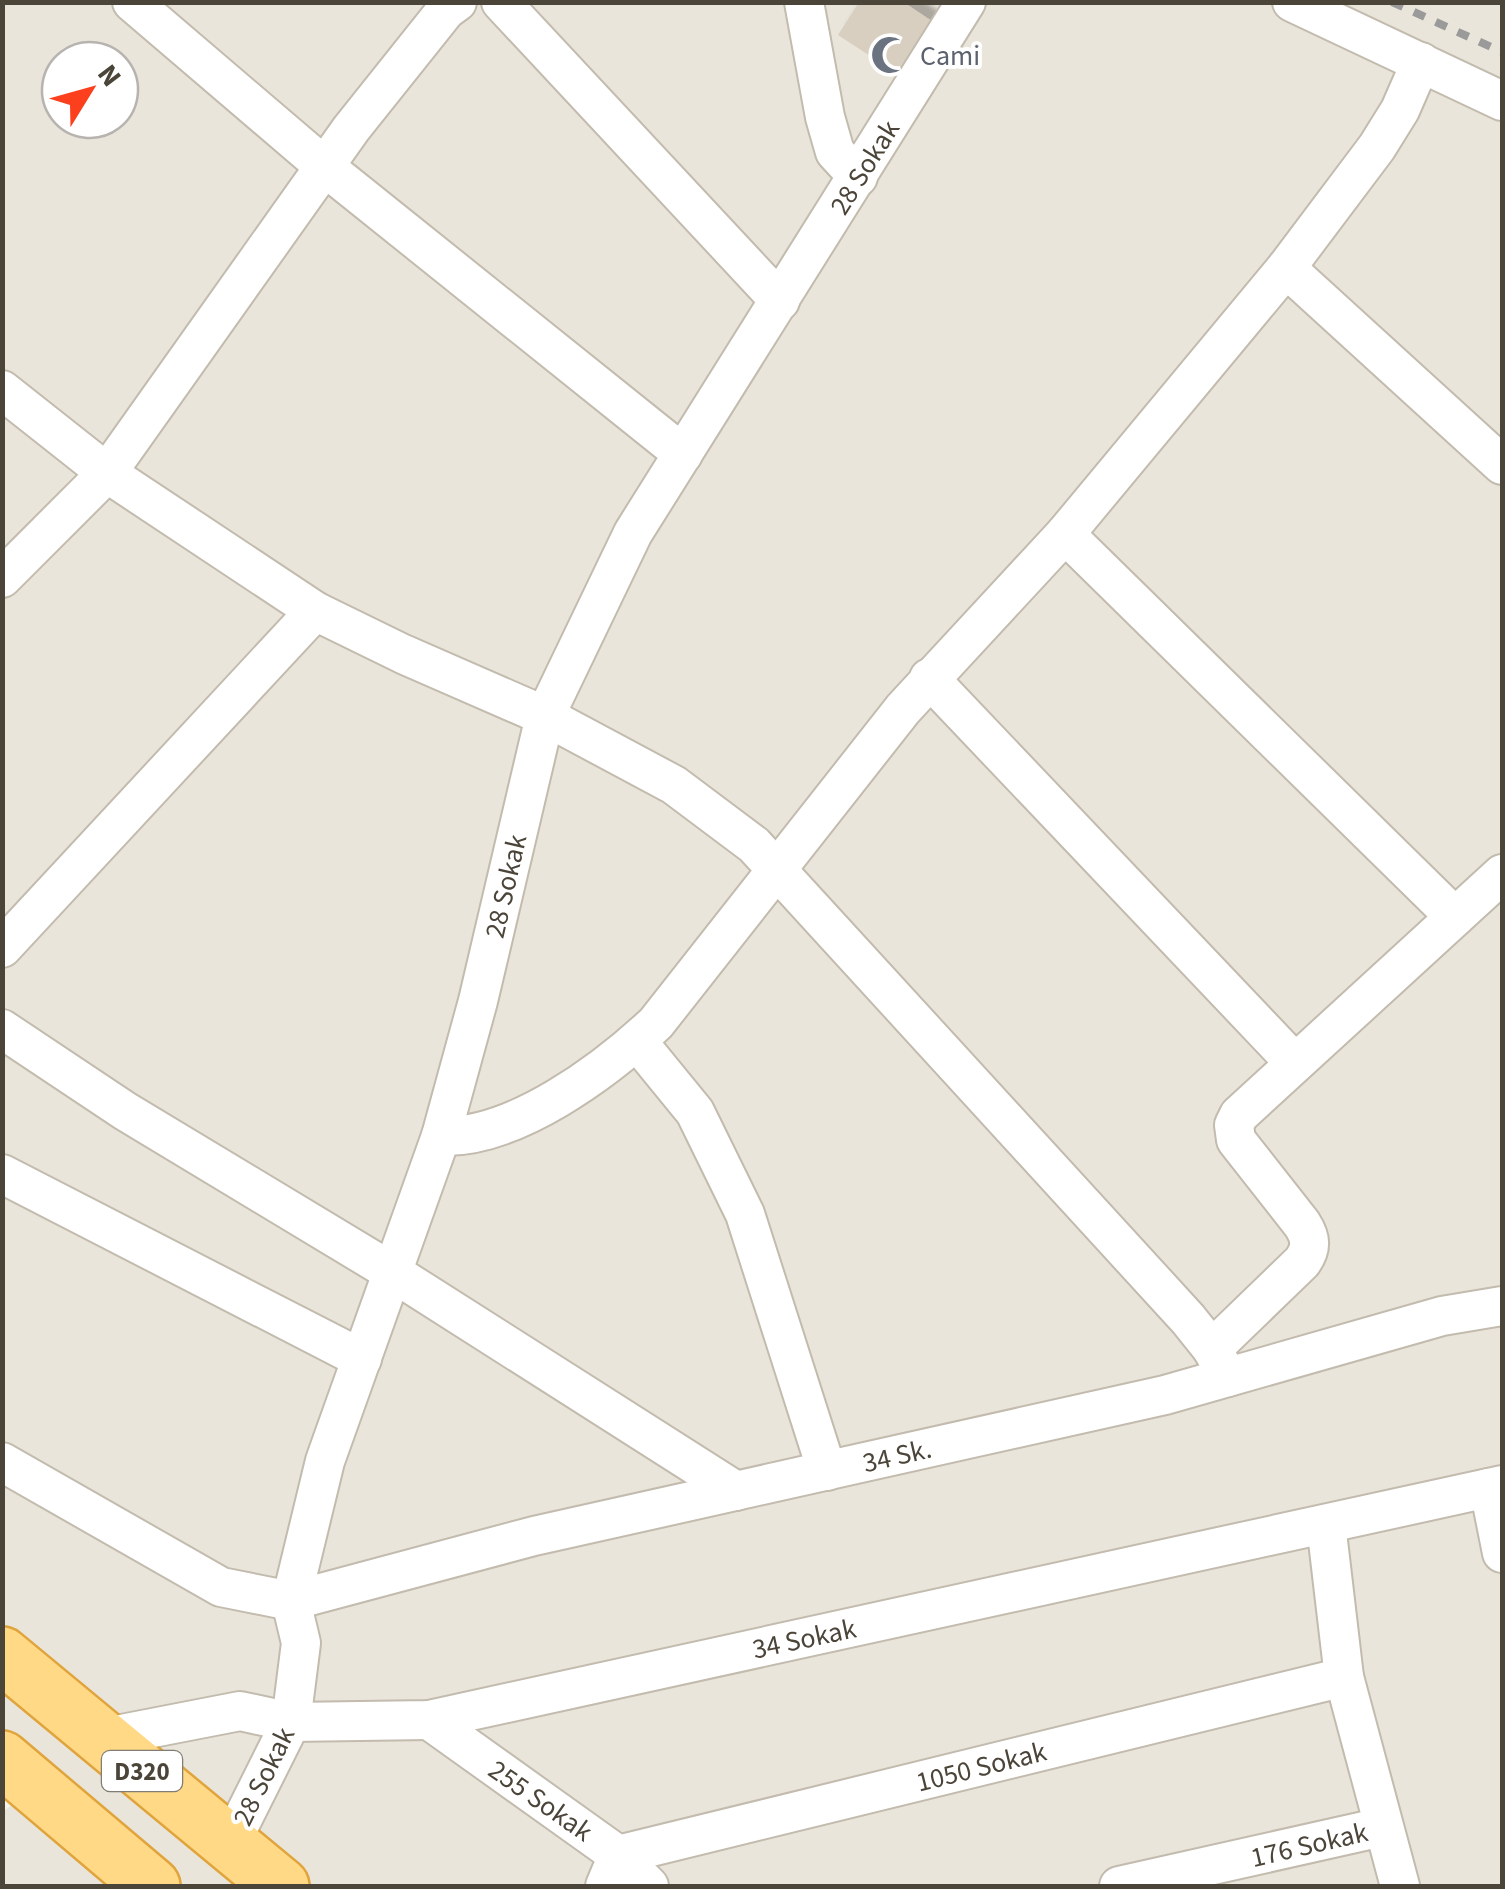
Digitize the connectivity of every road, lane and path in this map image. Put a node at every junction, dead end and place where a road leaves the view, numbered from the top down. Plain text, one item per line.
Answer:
1 (132, 2) edge
2 (456, 2) edge
3 (501, 2) edge
4 (804, 2) edge
5 (966, 2) edge
6 (1292, 2) edge
7 (1421, 62) junction
8 (1502, 101) edge
9 (325, 167) junction
10 (858, 177) junction
11 (1286, 268) junction
12 (780, 301) junction
13 (2, 390) edge
14 (683, 454) junction
15 (1502, 465) edge
16 (107, 473) junction
17 (1065, 534) junction
18 (2, 578) edge
19 (315, 611) junction
20 (929, 678) junction
21 (546, 716) junction
22 (779, 868) junction
23 (1502, 874) edge
24 (1455, 917) junction
25 (2, 948) edge
26 (2, 1029) edge
27 (637, 1041) junction
28 (1295, 1063) junction
29 (441, 1136) junction
30 (7, 1184) edge
31 (392, 1272) junction
32 (1502, 1277) edge
33 (1502, 1306) edge
34 (1442, 1316) junction
35 (362, 1358) junction
36 (1220, 1363) junction
37 (2, 1462) edge
38 (827, 1471) junction
39 (1496, 1487) edge
40 (736, 1492) junction
41 (1326, 1524) junction
42 (1502, 1553) edge
43 (291, 1601) junction
44 (2, 1655) edge
45 (1344, 1677) junction
46 (429, 1720) junction
47 (291, 1722) junction
48 (101, 1738) junction
49 (9, 1774) edge
50 (1382, 1827) junction
51 (231, 1842) junction
52 (611, 1870) edge
53 (152, 1886) edge
54 (280, 1886) edge
55 (648, 1886) edge
56 (1119, 1886) edge
57 (1400, 1886) edge

1 - 9 street
2 - 9 street
3 - 12 street
4 - 10 street
5 - 10 street, 28 Sokak
6 - 7 street
7 - 8 street
7 - 11 street
9 - 14 street
9 - 16 street
10 - 12 street, 28 Sokak
11 - 15 street
11 - 17 street
12 - 14 street, 28 Sokak
13 - 16 street
14 - 21 street, 28 Sokak
16 - 18 street
16 - 19 street
17 - 20 street
17 - 24 street
19 - 21 street
19 - 25 street
20 - 22 street
20 - 28 street
21 - 22 street
21 - 29 street, 28 Sokak
22 - 27 street
22 - 36 street
23 - 24 street
24 - 28 street
26 - 31 street
27 - 29 street
27 - 38 street
28 - 36 street
29 - 31 street, 28 Sokak
30 - 35 street
31 - 35 street, 28 Sokak
31 - 40 street
32 - 34 street
33 - 34 street, 34 Sk.
34 - 36 street, 34 Sk.
35 - 43 street, 28 Sokak
36 - 38 street, 34 Sk.
37 - 43 street
38 - 40 street, 34 Sk.
39 - 41 street, 34 Sokak
39 - 42 street
40 - 43 street, 34 Sk.
41 - 45 street
41 - 46 street, 34 Sokak
43 - 47 street, 28 Sokak
44 - 48 highway, D320
45 - 50 street
45 - 52 street, 1050 Sokak
46 - 47 street, 34 Sokak
46 - 52 street, 255 Sokak
47 - 48 street, 34 Sokak
47 - 51 street, 28 Sokak
48 - 51 highway, D320
49 - 53 highway, D320
50 - 56 street, 176 Sokak
50 - 57 street
51 - 54 highway, D320
52 - 55 street, 255 Sokak

